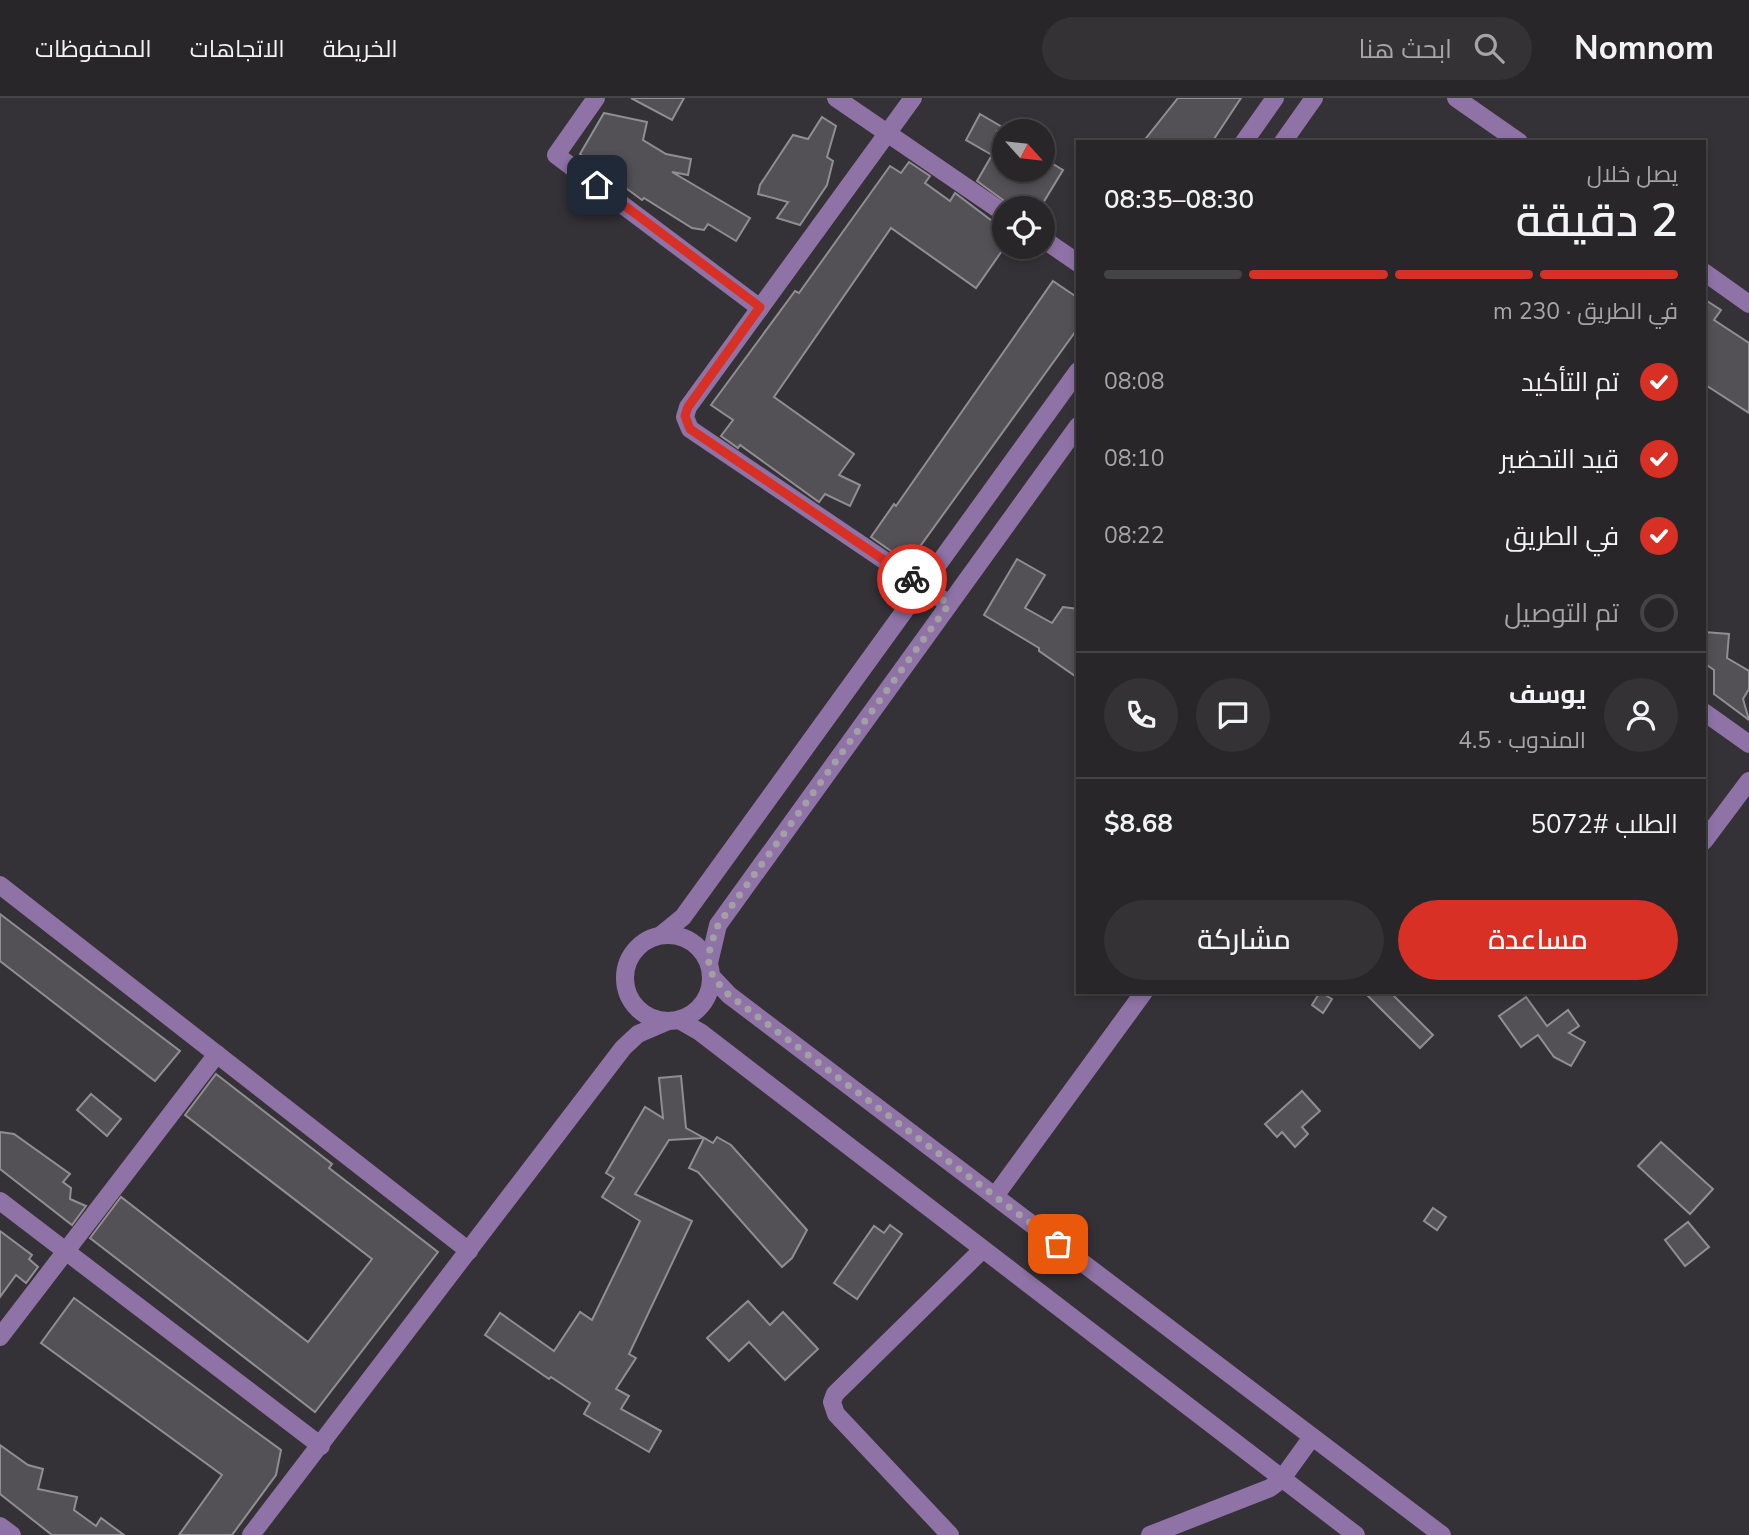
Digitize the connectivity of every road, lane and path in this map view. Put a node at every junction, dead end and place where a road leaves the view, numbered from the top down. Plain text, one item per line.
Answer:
1 (596, 98) edge
2 (836, 98) edge
3 (913, 98) edge
4 (1275, 98) edge
5 (1314, 98) edge
6 (1456, 98) edge
7 (887, 135) junction
8 (1245, 140) edge
9 (1284, 140) edge
10 (1516, 140) edge
11 (992, 205) edge
12 (1055, 247) edge
13 (1076, 262) edge
14 (1706, 273) edge
15 (1749, 304) edge
16 (760, 307) junction
17 (1076, 374) edge
18 (1076, 429) edge
19 (922, 586) junction
20 (949, 604) junction
21 (1706, 713) edge
22 (1749, 744) edge
23 (1749, 781) edge
24 (1706, 838) edge
25 (0, 885) edge
26 (661, 935) junction
27 (710, 970) junction
28 (1143, 994) edge
29 (631, 1001) junction
30 (672, 1021) junction
31 (623, 1048) junction
32 (217, 1054) junction
33 (995, 1196) junction
34 (0, 1200) edge
35 (982, 1250) junction
36 (66, 1251) junction
37 (469, 1251) junction
38 (0, 1337) edge
39 (1312, 1437) junction
40 (321, 1446) junction
41 (1281, 1480) junction
42 (0, 1526) edge
43 (12, 1535) edge
44 (251, 1535) edge
45 (950, 1535) edge
46 (1150, 1535) edge
47 (1356, 1535) edge
48 (1442, 1535) edge

1 - 16 street
2 - 7 street
3 - 7 street
4 - 8 street
5 - 9 street
6 - 10 street
7 - 11 street
7 - 16 street
12 - 13 street
14 - 15 street
16 - 19 street
17 - 19 street
18 - 20 street
19 - 20 street
19 - 26 street
20 - 27 street
21 - 22 street
23 - 24 street
25 - 32 street
26 - 27 street
26 - 29 street
27 - 30 street
27 - 33 street
28 - 33 street
29 - 30 street
29 - 31 street
30 - 31 street
30 - 35 street
31 - 37 street
32 - 36 street
32 - 37 street
33 - 39 street
34 - 36 street
35 - 41 street
35 - 45 street
36 - 38 street
36 - 40 street
37 - 40 street
39 - 41 street
39 - 48 street
40 - 44 street
41 - 46 street
41 - 47 street
42 - 43 street

